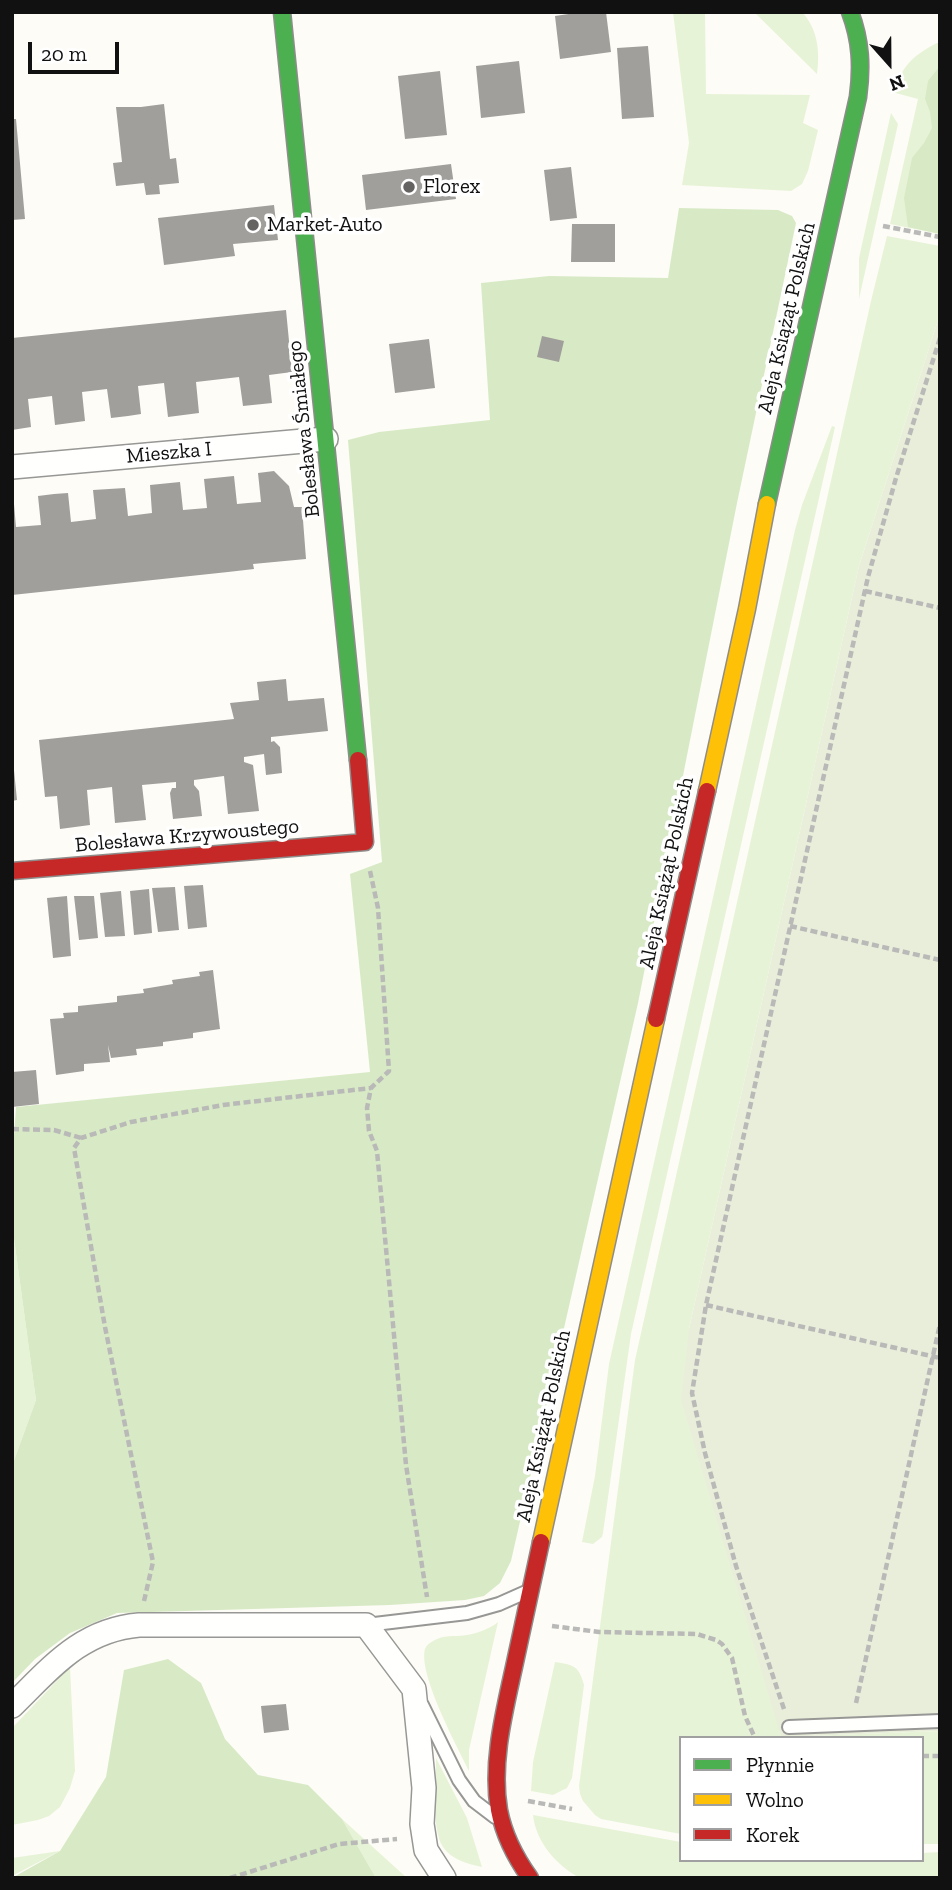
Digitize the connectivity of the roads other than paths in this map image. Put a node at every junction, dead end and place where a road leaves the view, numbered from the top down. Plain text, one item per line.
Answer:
1 (282, 12) edge
2 (850, 12) edge
3 (326, 439) junction
4 (12, 467) edge
5 (365, 842) joint
6 (12, 871) edge
7 (530, 1591) junction
8 (366, 1625) junction
9 (414, 1689) junction
10 (12, 1706) edge
11 (940, 1721) edge
12 (789, 1727) road end
13 (502, 1824) junction
14 (444, 1878) edge
15 (530, 1878) edge

1 - 3 street, Bolesława Śmiałego
2 - 7 street, Aleja Książąt Polskich
3 - 4 street, Mieszka I
3 - 5 street, Bolesława Śmiałego
5 - 6 street, Bolesława Krzywoustego
7 - 8 lane
7 - 13 street, Aleja Książąt Polskich
8 - 9 street
8 - 10 street
9 - 13 lane
9 - 14 street
11 - 12 lane
13 - 15 street, Aleja Książąt Polskich

